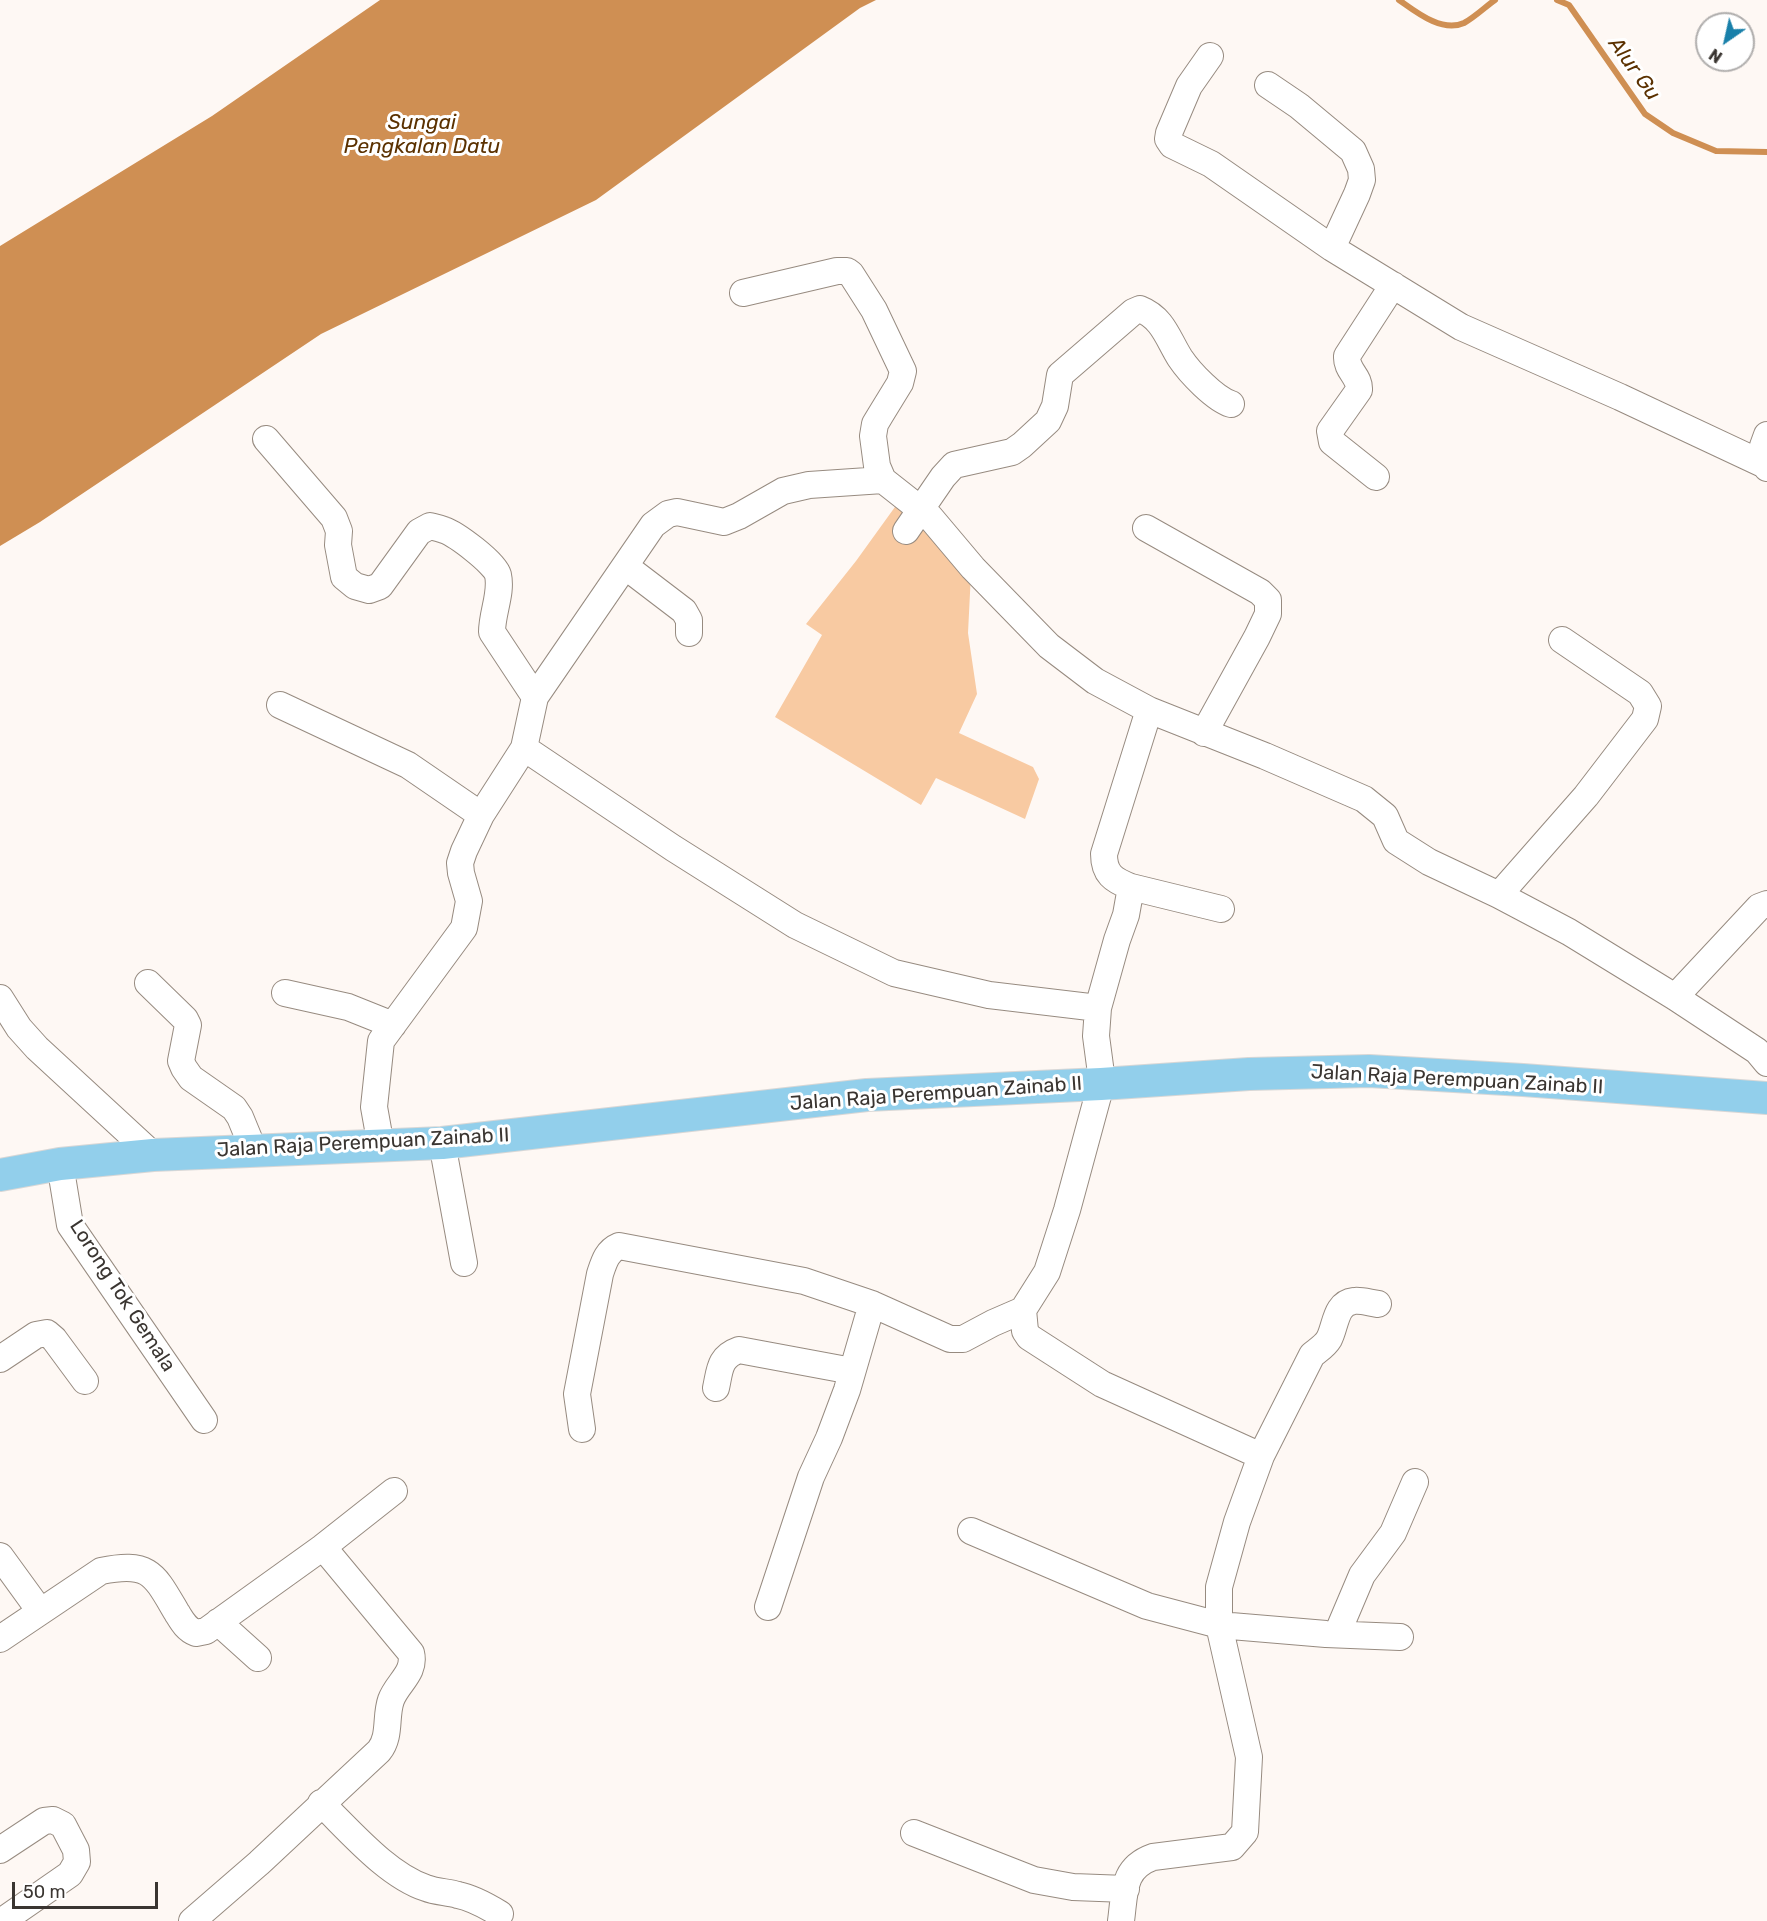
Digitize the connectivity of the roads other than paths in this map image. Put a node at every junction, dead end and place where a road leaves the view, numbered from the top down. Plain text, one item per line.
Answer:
1 (1210, 56) dead end
2 (1268, 84) dead end
3 (1332, 248) junction
4 (1393, 285) junction
5 (743, 293) dead end
6 (1231, 404) dead end
7 (1767, 435) edge
8 (266, 439) dead end
9 (1766, 466) edge
10 (1376, 477) dead end
11 (883, 480) junction
12 (920, 509) junction
13 (1146, 528) dead end
14 (906, 531) dead end
15 (625, 566) junction
16 (689, 633) dead end
17 (1562, 640) dead end
18 (535, 697) junction
19 (280, 705) dead end
20 (1149, 710) junction
21 (1204, 732) junction
22 (524, 748) junction
23 (481, 815) junction
24 (1131, 887) junction
25 (1499, 895) junction
26 (1767, 904) edge
27 (1221, 909) dead end
28 (148, 982) dead end
29 (285, 993) dead end
30 (1675, 997) junction
31 (0, 998) edge
32 (1098, 1008) junction
33 (393, 1025) junction
34 (1767, 1064) edge
35 (1101, 1084) junction
36 (1767, 1098) edge
37 (442, 1143) junction
38 (381, 1146) junction
39 (254, 1151) junction
40 (153, 1155) junction
41 (60, 1164) junction
42 (0, 1175) edge
43 (465, 1263) dead end
44 (872, 1304) junction
45 (1378, 1304) dead end
46 (1023, 1310) junction
47 (0, 1359) edge
48 (852, 1371) junction
49 (85, 1381) dead end
50 (716, 1388) dead end
51 (204, 1420) dead end
52 (582, 1429) dead end
53 (1261, 1456) junction
54 (1415, 1482) dead end
55 (394, 1491) dead end
56 (971, 1531) dead end
57 (323, 1547) junction
58 (0, 1556) edge
59 (768, 1607) dead end
60 (40, 1611) junction
61 (218, 1622) junction
62 (1220, 1625) junction
63 (1337, 1634) junction
64 (1400, 1637) dead end
65 (0, 1639) edge
66 (258, 1658) dead end
67 (321, 1803) junction
68 (914, 1833) dead end
69 (0, 1850) edge
70 (1126, 1889) junction
71 (500, 1914) dead end
72 (4, 1917) edge
73 (192, 1921) edge
74 (1121, 1921) edge

1 - 3 street
2 - 3 street
3 - 4 street
4 - 9 street
4 - 10 street
5 - 11 street
6 - 12 street
7 - 9 street
8 - 18 street
11 - 12 street
11 - 15 street
12 - 14 street
12 - 20 street
13 - 21 street
15 - 16 street
15 - 18 street
17 - 25 street
18 - 22 street
19 - 23 street
20 - 21 street
20 - 24 street
21 - 25 street
22 - 23 street
22 - 32 street
23 - 33 street
24 - 27 street
24 - 32 street
25 - 30 street
26 - 30 street
28 - 39 street
29 - 33 street
30 - 34 street
31 - 40 street
32 - 35 street
33 - 38 street
35 - 36 main road, Jalan Raja Perempuan Zainab II
35 - 37 main road, Jalan Raja Perempuan Zainab II
35 - 46 street
37 - 38 main road, Jalan Raja Perempuan Zainab II
37 - 43 street
38 - 39 main road, Jalan Raja Perempuan Zainab II
39 - 40 main road, Jalan Raja Perempuan Zainab II
40 - 41 main road, Jalan Raja Perempuan Zainab II
41 - 42 main road, Jalan Raja Perempuan Zainab II
41 - 51 street, Lorong Tok Gemala
44 - 46 street
44 - 48 street
44 - 52 street
45 - 53 street
46 - 53 street
47 - 49 street
48 - 50 street
48 - 59 street
53 - 62 street
54 - 63 street
55 - 57 street
56 - 62 street
57 - 61 street
57 - 67 street
58 - 60 street
60 - 61 street
60 - 65 street
61 - 66 street
62 - 63 street
62 - 70 street
63 - 64 street
67 - 71 street
67 - 73 street
68 - 70 street
69 - 72 street
70 - 74 street

